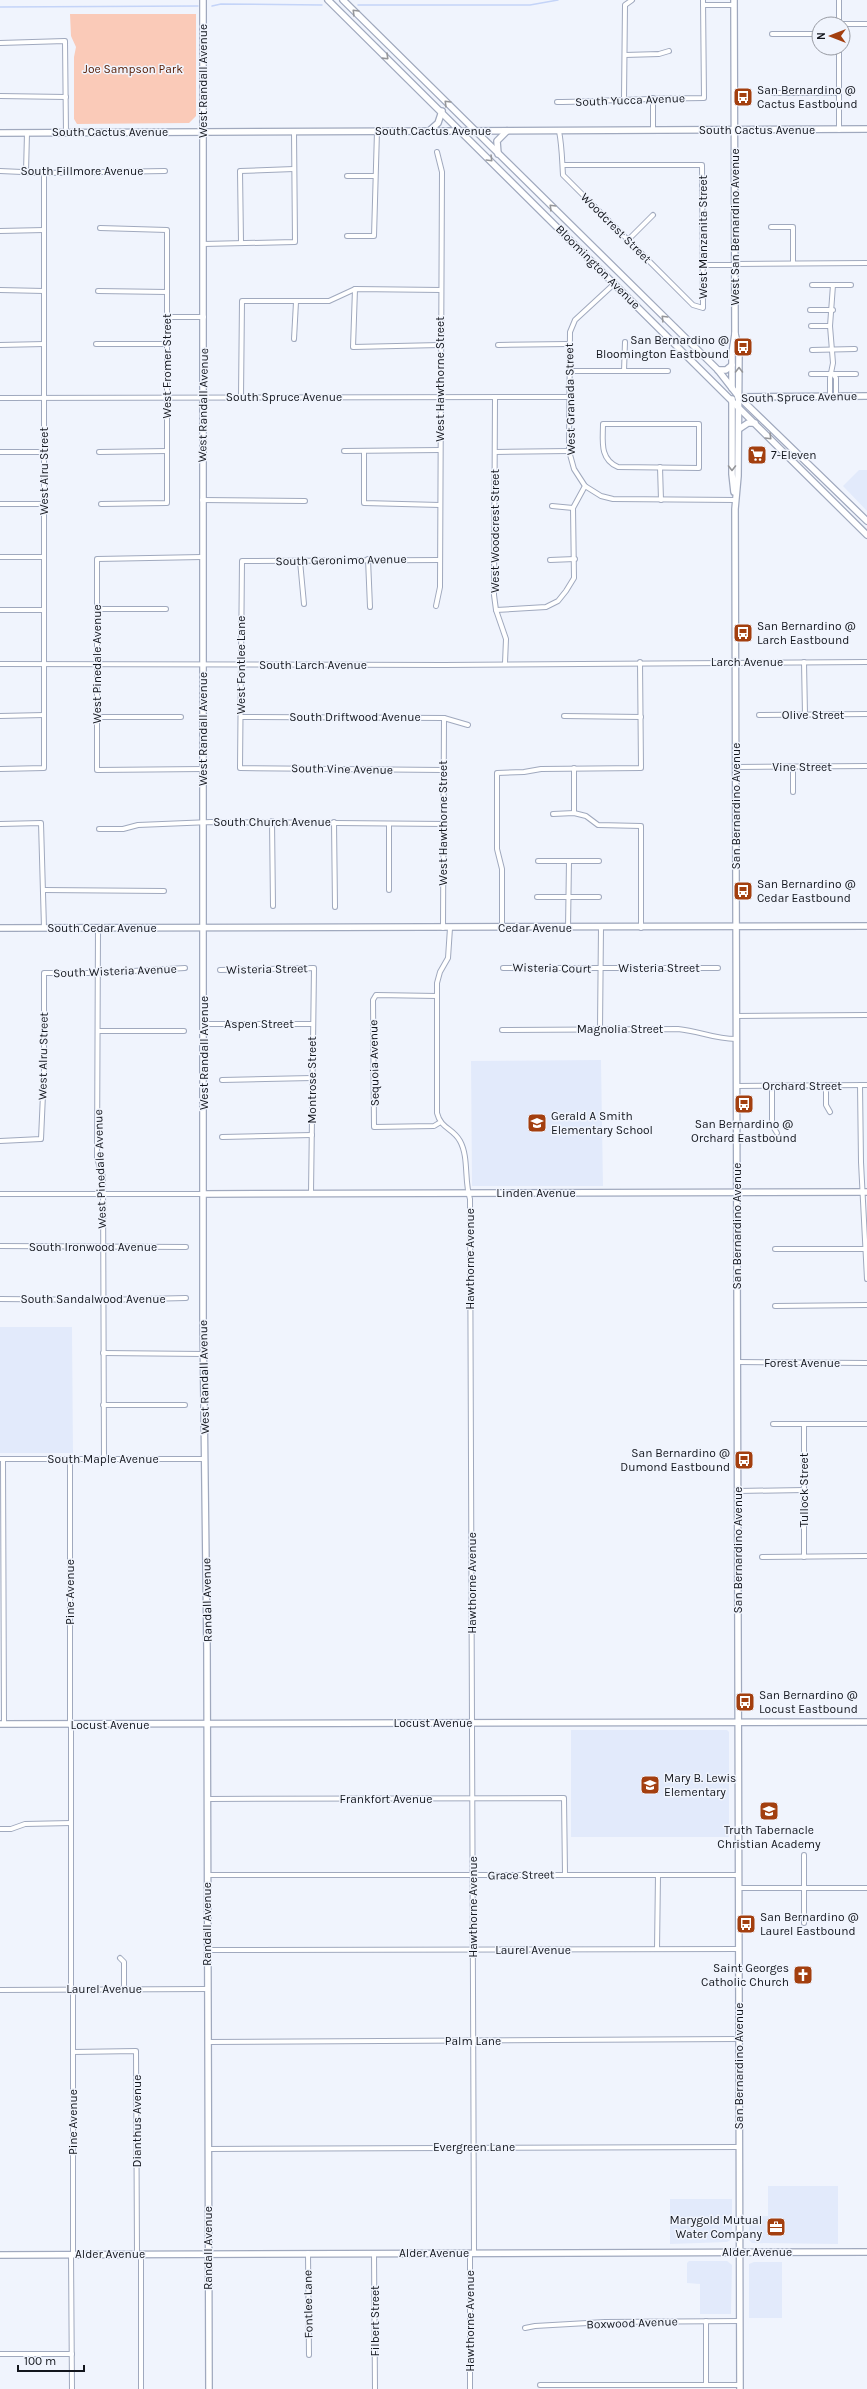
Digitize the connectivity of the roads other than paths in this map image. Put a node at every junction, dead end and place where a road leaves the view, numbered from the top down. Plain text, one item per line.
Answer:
1 (203, 0) edge
2 (328, 0) edge
3 (343, 0) edge
4 (632, 0) edge
5 (703, 0) edge
6 (839, 0) edge
7 (734, 3) edge
8 (703, 6) junction
9 (839, 16) edge
10 (851, 24) edge
11 (867, 24) edge
12 (772, 34) dead end
13 (811, 34) edge
14 (0, 42) edge
15 (668, 51) dead end
16 (625, 55) junction
17 (839, 56) edge
18 (773, 93) dead end
19 (839, 93) junction
20 (0, 96) edge
21 (66, 97) junction
22 (624, 98) junction
23 (653, 98) junction
24 (557, 102) dead end
25 (442, 111) junction
26 (867, 129) edge
27 (653, 130) junction
28 (735, 130) junction
29 (839, 130) junction
30 (376, 131) junction
31 (429, 131) junction
32 (462, 131) junction
33 (475, 131) junction
34 (507, 131) junction
35 (559, 131) junction
36 (203, 132) junction
37 (294, 132) junction
38 (0, 133) edge
39 (27, 133) junction
40 (66, 133) junction
41 (438, 152) dead end
42 (498, 154) junction
43 (563, 165) junction
44 (294, 169) junction
45 (0, 171) edge
46 (165, 171) dead end
47 (26, 172) junction
48 (44, 173) junction
49 (347, 176) dead end
50 (375, 176) junction
51 (653, 215) dead end
52 (771, 227) dead end
53 (100, 228) dead end
54 (44, 230) junction
55 (0, 231) edge
56 (347, 236) dead end
57 (628, 240) junction
58 (241, 242) junction
59 (203, 244) junction
60 (793, 263) junction
61 (867, 263) edge
62 (735, 264) junction
63 (703, 265) junction
64 (614, 284) junction
65 (812, 285) dead end
66 (833, 285) junction
67 (851, 285) dead end
68 (0, 290) edge
69 (355, 290) junction
70 (441, 290) junction
71 (44, 291) junction
72 (98, 291) dead end
73 (167, 292) junction
74 (296, 302) junction
75 (703, 308) joint
76 (810, 310) dead end
77 (833, 310) junction
78 (167, 317) junction
79 (204, 317) junction
80 (811, 326) dead end
81 (830, 326) junction
82 (735, 334) junction
83 (294, 338) dead end
84 (625, 342) dead end
85 (44, 344) junction
86 (96, 344) dead end
87 (167, 344) junction
88 (568, 344) junction
89 (0, 345) edge
90 (440, 345) junction
91 (498, 345) dead end
92 (855, 349) dead end
93 (812, 350) dead end
94 (833, 350) junction
95 (732, 365) junction
96 (718, 370) junction
97 (568, 371) junction
98 (624, 371) junction
99 (668, 371) dead end
100 (812, 374) dead end
101 (833, 374) junction
102 (856, 374) dead end
103 (732, 387) junction
104 (241, 396) junction
105 (833, 396) junction
106 (867, 396) edge
107 (202, 397) junction
108 (494, 397) junction
109 (568, 397) junction
110 (739, 397) junction
111 (0, 398) edge
112 (44, 398) junction
113 (167, 398) junction
114 (441, 398) junction
115 (732, 399) junction
116 (739, 407) junction
117 (756, 423) junction
118 (739, 429) junction
119 (440, 450) junction
120 (167, 451) junction
121 (344, 451) dead end
122 (364, 451) junction
123 (569, 451) junction
124 (0, 452) edge
125 (44, 452) junction
126 (99, 452) dead end
127 (495, 452) junction
128 (660, 467) junction
129 (585, 486) junction
130 (828, 496) junction
131 (202, 500) junction
132 (661, 500) junction
133 (735, 500) junction
134 (305, 501) dead end
135 (0, 504) edge
136 (44, 504) junction
137 (101, 504) dead end
138 (440, 505) junction
139 (552, 506) dead end
140 (573, 508) junction
141 (856, 512) junction
142 (867, 521) edge
143 (867, 535) edge
144 (0, 557) edge
145 (44, 557) junction
146 (202, 557) junction
147 (368, 559) junction
148 (575, 559) junction
149 (440, 560) junction
150 (550, 560) dead end
151 (242, 561) joint
152 (300, 561) junction
153 (304, 604) dead end
154 (370, 606) dead end
155 (436, 606) dead end
156 (97, 609) junction
157 (166, 609) dead end
158 (0, 610) edge
159 (44, 610) junction
160 (496, 610) junction
161 (736, 616) joint
162 (640, 662) junction
163 (736, 662) junction
164 (804, 662) junction
165 (867, 662) edge
166 (505, 663) junction
167 (627, 663) joint
168 (0, 664) edge
169 (44, 664) junction
170 (97, 664) junction
171 (202, 664) junction
172 (240, 665) junction
173 (867, 714) edge
174 (44, 715) junction
175 (759, 715) dead end
176 (805, 715) junction
177 (0, 716) edge
178 (564, 716) dead end
179 (97, 717) junction
180 (181, 717) dead end
181 (242, 717) junction
182 (640, 717) junction
183 (444, 718) junction
184 (468, 725) dead end
185 (867, 766) edge
186 (736, 767) junction
187 (793, 767) junction
188 (240, 768) joint
189 (574, 768) junction
190 (0, 769) edge
191 (203, 769) junction
192 (443, 770) junction
193 (794, 792) dead end
194 (574, 813) junction
195 (553, 814) dead end
196 (272, 821) junction
197 (334, 822) junction
198 (204, 823) junction
199 (0, 824) edge
200 (389, 824) junction
201 (445, 824) junction
202 (99, 829) dead end
203 (538, 861) dead end
204 (569, 861) junction
205 (599, 861) dead end
206 (44, 890) junction
207 (164, 890) dead end
208 (388, 890) dead end
209 (537, 897) dead end
210 (599, 897) dead end
211 (569, 898) junction
212 (273, 906) dead end
213 (335, 907) dead end
214 (867, 926) edge
215 (601, 927) junction
216 (736, 927) junction
217 (0, 928) edge
218 (44, 928) junction
219 (98, 928) junction
220 (204, 928) junction
221 (443, 928) junction
222 (450, 928) junction
223 (502, 928) junction
224 (568, 928) junction
225 (641, 928) junction
226 (185, 968) dead end
227 (314, 968) joint
228 (503, 968) dead end
229 (718, 968) dead end
230 (600, 969) junction
231 (220, 970) dead end
232 (44, 973) joint
233 (98, 973) junction
234 (437, 996) junction
235 (867, 1015) edge
236 (736, 1016) junction
237 (204, 1024) junction
238 (313, 1024) junction
239 (600, 1029) junction
240 (502, 1030) dead end
241 (98, 1031) junction
242 (184, 1031) dead end
243 (736, 1039) junction
244 (312, 1078) junction
245 (222, 1080) dead end
246 (826, 1085) junction
247 (860, 1085) junction
248 (867, 1085) edge
249 (737, 1086) junction
250 (772, 1086) junction
251 (830, 1112) dead end
252 (439, 1123) junction
253 (778, 1133) dead end
254 (312, 1135) junction
255 (222, 1137) dead end
256 (0, 1141) edge
257 (737, 1192) junction
258 (865, 1192) edge
259 (102, 1193) junction
260 (311, 1193) junction
261 (468, 1193) junction
262 (0, 1194) edge
263 (204, 1194) junction
264 (0, 1246) edge
265 (103, 1247) junction
266 (186, 1247) dead end
267 (776, 1249) dead end
268 (866, 1249) edge
269 (867, 1279) edge
270 (186, 1298) dead end
271 (0, 1299) edge
272 (102, 1300) junction
273 (867, 1305) edge
274 (775, 1306) dead end
275 (103, 1353) junction
276 (203, 1354) junction
277 (737, 1362) junction
278 (867, 1363) edge
279 (103, 1405) junction
280 (185, 1405) dead end
281 (773, 1424) dead end
282 (804, 1424) junction
283 (867, 1424) edge
284 (104, 1458) junction
285 (2, 1459) edge
286 (70, 1459) junction
287 (205, 1459) junction
288 (804, 1490) junction
289 (738, 1491) junction
290 (2, 1494) edge
291 (2, 1549) edge
292 (867, 1556) edge
293 (762, 1557) dead end
294 (804, 1557) junction
295 (2, 1606) edge
296 (2, 1663) edge
297 (739, 1722) junction
298 (867, 1722) edge
299 (472, 1723) junction
300 (2, 1724) edge
301 (207, 1724) junction
302 (70, 1725) junction
303 (208, 1799) junction
304 (472, 1799) junction
305 (71, 1823) junction
306 (0, 1829) edge
307 (804, 1855) dead end
308 (565, 1874) junction
309 (739, 1874) junction
310 (208, 1875) junction
311 (473, 1875) junction
312 (658, 1875) junction
313 (739, 1888) junction
314 (803, 1888) junction
315 (867, 1888) edge
316 (804, 1923) dead end
317 (739, 1949) junction
318 (207, 1950) junction
319 (473, 1950) junction
320 (657, 1950) junction
321 (120, 1958) dead end
322 (72, 1989) junction
323 (124, 1989) junction
324 (207, 1989) junction
325 (0, 1990) edge
326 (739, 2039) junction
327 (473, 2041) junction
328 (208, 2042) junction
329 (73, 2052) junction
330 (740, 2146) junction
331 (473, 2148) junction
332 (208, 2149) junction
333 (739, 2252) junction
334 (867, 2252) edge
335 (308, 2253) junction
336 (374, 2253) junction
337 (472, 2253) junction
338 (72, 2254) junction
339 (139, 2254) junction
340 (208, 2254) junction
341 (0, 2255) edge
342 (706, 2321) junction
343 (740, 2321) junction
344 (525, 2328) dead end
345 (0, 2354) edge
346 (72, 2354) junction
347 (309, 2355) dead end
348 (706, 2384) junction
349 (540, 2385) dead end
350 (677, 2387) edge
351 (740, 2387) edge
352 (72, 2389) edge
353 (141, 2389) edge
354 (209, 2389) edge
355 (375, 2389) edge
356 (470, 2389) edge

1 - 36 main road, West Randall Avenue
2 -> 25 main road, Bloomington Avenue
33 -> 3 main road, Bloomington Avenue
4 - 16 street
5 - 8 street
6 - 9 street
7 - 8 street
7 - 28 main road, West San Bernardino Avenue
8 - 23 street, South Yucca Avenue
10 - 11 street
12 - 13 street
14 - 21 street
15 - 16 street
16 - 22 street
17 - 19 street
18 - 19 street
19 - 29 street
20 - 21 street
21 - 40 street
22 - 23 street, South Yucca Avenue
22 - 24 street, South Yucca Avenue
23 - 27 street
25 - 31 main road
25 - 32 main road, Bloomington Avenue
26 - 29 main road, South Cactus Avenue
27 - 28 main road, South Cactus Avenue
27 - 35 main road, South Cactus Avenue
28 - 29 main road, South Cactus Avenue
28 - 62 main road, West San Bernardino Avenue
30 - 31 main road, South Cactus Avenue
30 - 37 main road, South Cactus Avenue
30 - 50 street
31 - 32 main road, South Cactus Avenue
32 - 33 main road, South Cactus Avenue
32 -> 64 main road, Bloomington Avenue
33 - 34 main road, South Cactus Avenue
33 - 42 main road, Bloomington Avenue
34 - 35 main road, South Cactus Avenue
34 - 42 main road
35 - 43 street, Woodcrest Street
36 - 37 main road, South Cactus Avenue
36 - 40 main road, South Cactus Avenue
36 - 59 main road, West Randall Avenue
37 - 44 street
38 - 39 main road, South Cactus Avenue
39 - 40 main road, South Cactus Avenue
39 - 47 street
41 - 70 street, West Hawthorne Street
96 -> 42 main road, Bloomington Avenue
43 - 57 street, Woodcrest Street
43 - 63 street, West Manzanita Street
44 - 58 street
44 - 58 street
45 - 47 street, South Fillmore Avenue
46 - 48 street, South Fillmore Avenue
47 - 48 street, South Fillmore Avenue
48 - 54 street, West Alru Street
49 - 50 street
50 - 56 street
51 - 57 street
52 - 60 street
53 - 73 street, West Fromer Street
54 - 55 street
54 - 71 street, West Alru Street
57 - 75 street, Woodcrest Street
58 - 59 street
59 - 79 main road, West Randall Avenue
60 - 61 street
60 - 62 street
62 - 63 street
62 - 82 main road, West San Bernardino Avenue
63 - 75 street, West Manzanita Street
64 - 88 street, West Granada Street
64 - 115 main road, Bloomington Avenue
65 - 66 street
66 - 67 street
66 - 77 street
68 - 71 street
69 - 70 street
69 - 74 street
69 - 90 street
70 - 90 street, West Hawthorne Street
71 - 85 street, West Alru Street
72 - 73 street
73 - 78 street, West Fromer Street
74 - 83 street
74 - 104 street
76 - 77 street
77 - 81 street
78 - 79 street
78 - 87 street, West Fromer Street
79 - 107 main road, West Randall Avenue
80 - 81 street
81 - 94 street
82 - 95 main road, West San Bernardino Avenue
110 -> 82 main road, West San Bernardino Avenue
84 - 98 street
85 - 89 street
85 - 112 street, West Alru Street
86 - 87 street
87 - 113 street, West Fromer Street
88 - 91 street
88 - 97 street, West Granada Street
90 - 114 street, West Hawthorne Street
92 - 94 street
93 - 94 street
94 - 101 street
95 - 96 main road
95 - 103 main road, West San Bernardino Avenue
96 - 103 main road, Bloomington Avenue
97 - 98 street
97 - 109 street, West Granada Street
98 - 99 street
100 - 101 street
101 - 102 street
101 - 105 street
103 - 110 main road, Bloomington Avenue
103 - 115 main road, West San Bernardino Avenue
104 - 107 street, South Spruce Avenue
104 - 114 street, South Spruce Avenue
105 - 106 main road, South Spruce Avenue
105 - 110 main road, South Spruce Avenue
107 - 113 street, South Spruce Avenue
107 - 131 main road, West Randall Avenue
108 - 109 street, South Spruce Avenue
108 - 114 street, South Spruce Avenue
108 - 127 street, West Woodcrest Street
109 - 123 street, West Granada Street
110 - 115 main road, South Spruce Avenue
110 - 116 main road, West San Bernardino Avenue
110 - 141 main road, Bloomington Avenue
111 - 112 street, South Spruce Avenue
112 - 113 street, South Spruce Avenue
112 - 125 street, West Alru Street
113 - 120 street, West Fromer Street
114 - 119 street, West Hawthorne Street
115 - 116 main road, Bloomington Avenue
115 -> 133 main road, West San Bernardino Avenue
116 - 117 main road, Bloomington Avenue
116 - 118 main road, West San Bernardino Avenue
117 - 118 main road
117 -> 130 main road, Bloomington Avenue
118 - 133 main road, West San Bernardino Avenue
119 - 122 street
119 - 138 street, West Hawthorne Street
120 - 126 street
120 - 137 street, West Fromer Street
121 - 122 street
122 - 138 street
123 - 127 street
123 - 129 street, West Granada Street
124 - 125 street
125 - 136 street, West Alru Street
127 - 160 street, West Woodcrest Street
128 - 128 street
128 - 132 street
129 - 132 street
129 - 140 street
130 - 141 main road
130 - 143 main road, Bloomington Avenue
131 - 134 street
131 - 146 main road, West Randall Avenue
132 - 133 street
133 - 161 main road, West San Bernardino Avenue
135 - 136 street
136 - 145 street, West Alru Street
138 - 149 street, West Hawthorne Street
139 - 140 street
140 - 148 street
141 - 142 main road, Bloomington Avenue
144 - 145 street
145 - 159 street, West Alru Street
146 - 156 street, West Pinedale Avenue
146 - 171 main road, West Randall Avenue
147 - 149 street, South Geronimo Avenue
147 - 152 street, South Geronimo Avenue
147 - 154 street
148 - 150 street
148 - 160 street
149 - 155 street, West Hawthorne Street
151 - 152 street, South Geronimo Avenue
151 - 172 street, West Fontlee Lane
152 - 153 street
156 - 157 street
156 - 170 street, West Pinedale Avenue
158 - 159 street
159 - 169 street, West Alru Street
160 - 166 street, West Woodcrest Street
161 - 163 main road, San Bernardino Avenue
162 - 163 street, Larch Avenue
162 - 167 street, Larch Avenue
162 - 182 street
163 - 164 street, Larch Avenue
163 - 186 main road, San Bernardino Avenue
164 - 165 street, Larch Avenue
164 - 176 street
166 - 167 street, South Larch Avenue
166 - 172 street, South Larch Avenue
168 - 169 street, South Larch Avenue
169 - 170 street, South Larch Avenue
169 - 174 street, West Alru Street
170 - 171 street, South Larch Avenue
170 - 179 street, West Pinedale Avenue
171 - 172 street, South Larch Avenue
171 - 191 main road, West Randall Avenue
172 - 181 street, West Fontlee Lane
173 - 176 street, Olive Street
174 - 177 street
174 - 190 street, West Alru Street
175 - 176 street, Olive Street
178 - 182 street
179 - 180 street
179 - 191 street, West Pinedale Avenue
181 - 183 street, South Driftwood Avenue
181 - 188 street, West Fontlee Lane
182 - 189 street
183 - 184 street, South Driftwood Avenue
183 - 192 street, West Hawthorne Street
185 - 187 street, Vine Street
186 - 187 street, Vine Street
186 - 216 main road, San Bernardino Avenue
187 - 193 street
188 - 192 street, South Vine Avenue
189 - 194 street
189 - 223 street
191 - 198 main road, West Randall Avenue
192 - 201 street, West Hawthorne Street
194 - 195 street
194 - 225 street
196 - 197 street, South Church Avenue
196 - 198 street, South Church Avenue
196 - 212 street
197 - 200 street, South Church Avenue
197 - 213 street
198 - 202 street, South Church Avenue
198 - 220 main road, West Randall Avenue
199 - 206 street
200 - 201 street, South Church Avenue
200 - 208 street
201 - 221 street, West Hawthorne Street
203 - 204 street
204 - 205 street
204 - 211 street
206 - 207 street
206 - 218 street
209 - 211 street
210 - 211 street
211 - 224 street
214 - 216 main road, Cedar Avenue
215 - 224 main road, Cedar Avenue
215 - 225 main road, Cedar Avenue
215 - 230 street
216 - 225 main road, Cedar Avenue
216 - 236 main road, San Bernardino Avenue
217 - 218 main road, South Cedar Avenue
218 - 219 main road, South Cedar Avenue
219 - 220 main road, South Cedar Avenue
219 - 233 street, West Pinedale Avenue
220 - 221 main road, Cedar Avenue
220 - 237 main road, West Randall Avenue
221 - 222 main road, Cedar Avenue
222 - 223 main road, Cedar Avenue
222 - 234 street
223 - 224 main road, Cedar Avenue
226 - 233 street, South Wisteria Avenue
227 - 231 street, Wisteria Street
227 - 238 street, Montrose Street
228 - 230 street, Wisteria Court
229 - 230 street, Wisteria Street
230 - 239 street
232 - 233 street, South Wisteria Avenue
232 - 256 street, West Alru Street
233 - 241 street, West Pinedale Avenue
234 - 252 street
234 - 252 street, Sequoia Avenue
235 - 236 street
236 - 243 main road, San Bernardino Avenue
237 - 238 street, Aspen Street
237 - 263 main road, West Randall Avenue
238 - 244 street, Montrose Street
239 - 240 street, Magnolia Street
239 - 243 street, Magnolia Street
241 - 242 street
241 - 259 street, West Pinedale Avenue
243 - 249 main road, San Bernardino Avenue
244 - 245 street
244 - 254 street, Montrose Street
246 - 247 street, Orchard Street
246 - 250 street, Orchard Street
246 - 251 street
247 - 248 street, Orchard Street
247 - 258 street
249 - 250 street, Orchard Street
249 - 257 main road, San Bernardino Avenue
250 - 253 street
252 - 261 street, Hawthorne Avenue
254 - 255 street
254 - 260 street, Montrose Street
257 - 258 main road, Linden Avenue
257 - 261 main road, Linden Avenue
257 - 277 main road, San Bernardino Avenue
258 - 268 street
259 - 262 street
259 - 263 street
259 - 265 street, West Pinedale Avenue
260 - 261 main road, Linden Avenue
260 - 263 main road, Linden Avenue
261 - 299 street, Hawthorne Avenue
263 - 276 main road, West Randall Avenue
264 - 265 street, South Ironwood Avenue
265 - 266 street, South Ironwood Avenue
265 - 272 street, West Pinedale Avenue
267 - 268 street
268 - 269 street
270 - 272 street, South Sandalwood Avenue
271 - 272 street, South Sandalwood Avenue
272 - 275 street, West Pinedale Avenue
273 - 274 street
275 - 276 street
275 - 279 street, West Pinedale Avenue
276 - 287 main road, West Randall Avenue
277 - 278 street, Forest Avenue
277 - 289 main road, San Bernardino Avenue
279 - 280 street
279 - 284 street, West Pinedale Avenue
281 - 282 street
282 - 283 street
282 - 288 street, Tullock Street
284 - 286 street, South Maple Avenue
284 - 287 street, South Maple Avenue
285 - 286 street, South Maple Avenue
285 - 290 street
286 - 302 street, Pine Avenue
287 - 301 main road, Randall Avenue
288 - 289 street
288 - 294 street, Tullock Street
289 - 297 main road, San Bernardino Avenue
290 - 291 street
291 - 295 street
292 - 294 street
293 - 294 street
295 - 296 street
296 - 300 street
297 - 298 main road, Locust Avenue
297 - 299 main road, Locust Avenue
297 - 309 main road, San Bernardino Avenue
299 - 301 main road, Locust Avenue
299 - 304 street, Hawthorne Avenue
300 - 302 main road, Locust Avenue
301 - 302 main road, Locust Avenue
301 - 303 main road, Randall Avenue
302 - 305 street, Pine Avenue
303 - 304 street, Frankfort Avenue
303 - 310 main road, Randall Avenue
304 - 308 street, Frankfort Avenue
304 - 311 street, Hawthorne Avenue
305 - 306 street
305 - 322 street, Pine Avenue
307 - 314 street
308 - 311 street, Grace Street
308 - 312 street, Grace Street
309 - 312 street, Grace Street
309 - 313 main road, San Bernardino Avenue
310 - 311 street, Grace Street
310 - 318 main road, Randall Avenue
311 - 319 street, Hawthorne Avenue
312 - 320 street
313 - 314 street
313 - 317 main road, San Bernardino Avenue
314 - 315 street
314 - 316 street
317 - 320 street, Laurel Avenue
317 - 326 main road, San Bernardino Avenue
318 - 319 street, Laurel Avenue
318 - 324 main road, Randall Avenue
319 - 320 street, Laurel Avenue
319 - 327 street, Hawthorne Avenue
321 - 323 street
322 - 323 street, Laurel Avenue
322 - 325 street, Laurel Avenue
322 - 329 street, Pine Avenue
323 - 324 street, Laurel Avenue
324 - 328 main road, Randall Avenue
326 - 327 street, Palm Lane
326 - 330 main road, San Bernardino Avenue
327 - 328 street, Palm Lane
327 - 331 street, Hawthorne Avenue
328 - 332 main road, Randall Avenue
329 - 338 street, Pine Avenue
329 - 339 street, Dianthus Avenue
330 - 331 street, Evergreen Lane
330 - 333 main road, San Bernardino Avenue
331 - 332 street, Evergreen Lane
331 - 337 street, Hawthorne Avenue
332 - 340 main road, Randall Avenue
333 - 334 main road, Alder Avenue
333 - 337 main road, Alder Avenue
333 - 343 main road, San Bernardino Avenue
335 - 336 main road, Alder Avenue
335 - 340 main road, Alder Avenue
335 - 347 street, Fontlee Lane
336 - 337 main road, Alder Avenue
336 - 355 street, Filbert Street
337 - 356 street, Hawthorne Avenue
338 - 339 main road, Alder Avenue
338 - 341 main road, Alder Avenue
338 - 346 street, Pine Avenue
339 - 340 main road, Alder Avenue
339 - 353 street
340 - 354 main road, Randall Avenue
342 - 343 street, Boxwood Avenue
342 - 344 street, Boxwood Avenue
342 - 348 street
343 - 351 main road, San Bernardino Avenue
345 - 346 street
346 - 352 street, Pine Avenue
348 - 350 street
348 - 351 street
349 - 350 street

